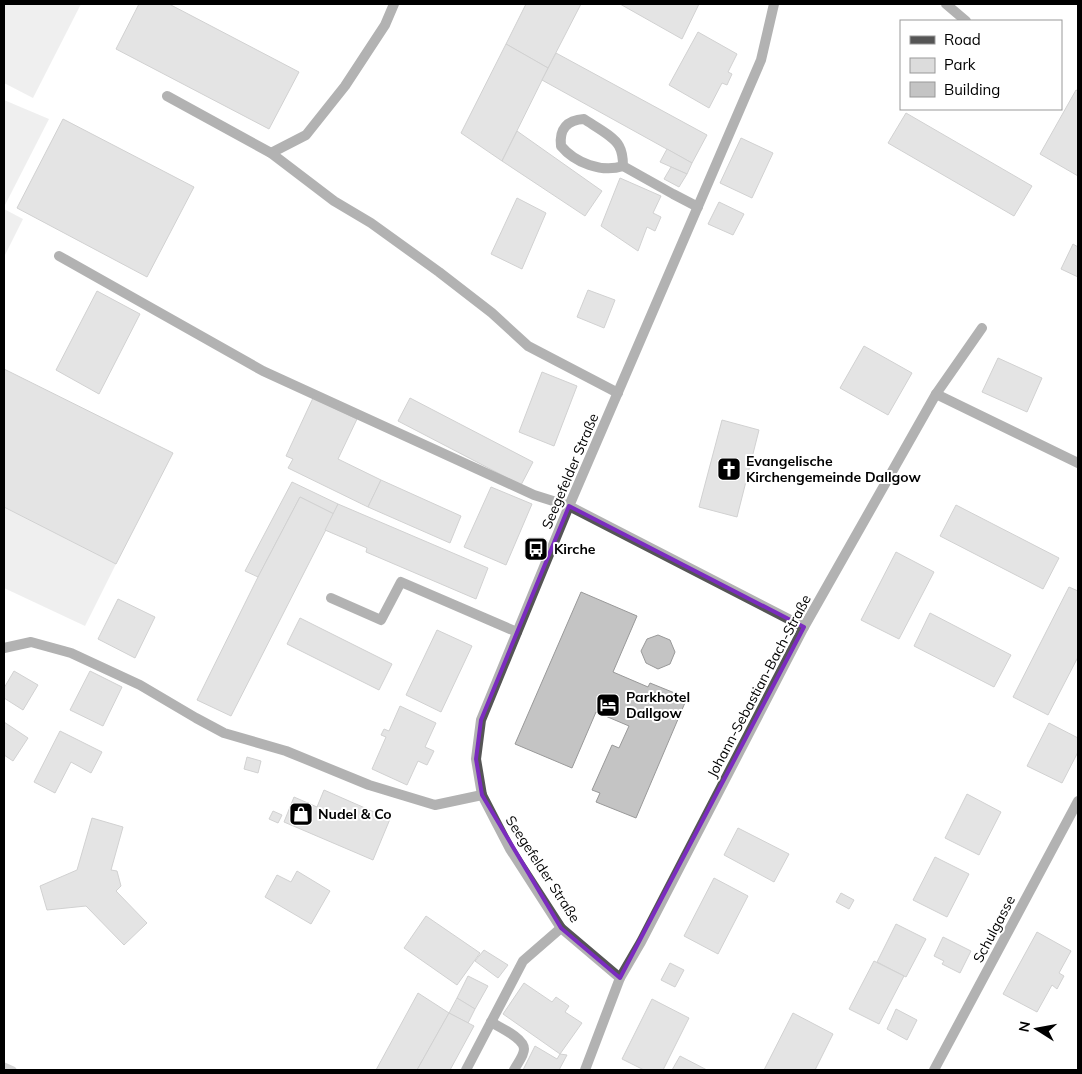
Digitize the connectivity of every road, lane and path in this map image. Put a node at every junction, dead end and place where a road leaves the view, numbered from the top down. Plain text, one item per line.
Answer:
1 (394, 4) edge
2 (774, 4) edge
3 (946, 4) edge
4 (965, 20) edge
5 (167, 96) dead end
6 (271, 153) junction
7 (623, 166) junction
8 (698, 207) junction
9 (59, 256) dead end
10 (982, 328) dead end
11 (618, 393) junction
12 (936, 394) junction
13 (1078, 463) edge
14 (569, 506) junction
15 (331, 598) dead end
16 (804, 627) junction
17 (518, 632) junction
18 (4, 648) edge
19 (482, 795) junction
20 (1078, 801) edge
21 (561, 928) junction
22 (620, 978) junction
23 (491, 1022) junction
24 (466, 1070) edge
25 (514, 1070) edge
26 (585, 1070) edge
27 (934, 1070) edge

1 - 6 street
2 - 8 street, Seegefelder Straße
3 - 4 street
5 - 6 street
6 - 11 street
7 - 7 street
7 - 8 street
8 - 11 street, Seegefelder Straße
9 - 14 street
10 - 12 street, Johann-Sebastian-Bach-Straße
11 - 14 street, Seegefelder Straße
12 - 13 street
12 - 16 street, Johann-Sebastian-Bach-Straße
14 - 16 street
14 - 17 street, Seegefelder Straße
15 - 17 street
16 - 22 street, Johann-Sebastian-Bach-Straße
17 - 19 street, Seegefelder Straße
18 - 19 street
19 - 21 street, Seegefelder Straße
20 - 27 street, Schulgasse
21 - 22 street, Seegefelder Straße
21 - 23 street
22 - 26 street, Johann-Sebastian-Bach-Straße
23 - 24 street
23 - 25 street

